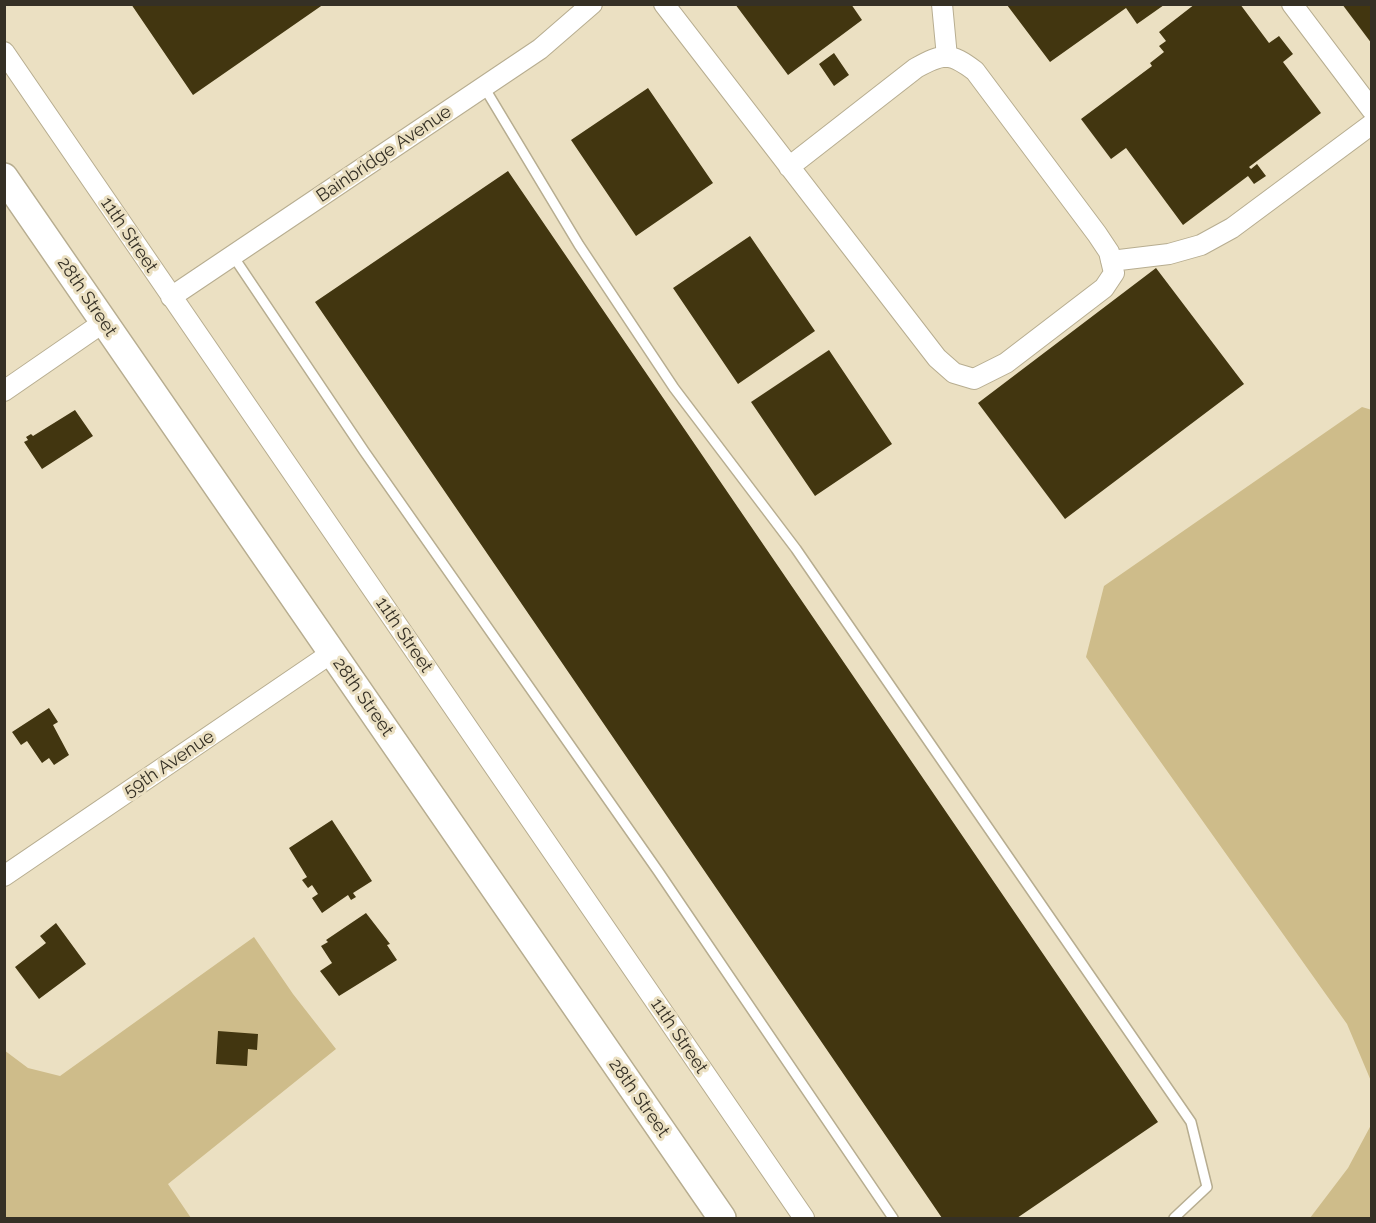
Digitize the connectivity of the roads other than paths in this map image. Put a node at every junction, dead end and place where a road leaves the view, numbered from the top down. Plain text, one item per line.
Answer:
1 (592, 4) edge
2 (664, 4) edge
3 (942, 4) edge
4 (1292, 4) edge
5 (4, 52) edge
6 (947, 57) junction
7 (484, 87) junction
8 (1371, 110) edge
9 (1371, 124) edge
10 (789, 167) junction
11 (4, 177) edge
12 (233, 256) junction
13 (1111, 261) junction
14 (171, 297) junction
15 (104, 322) junction
16 (4, 391) edge
17 (333, 652) junction
18 (4, 876) edge
19 (722, 1218) edge
20 (804, 1218) edge
21 (893, 1218) edge
22 (1174, 1218) edge

1 - 7 street, Bainbridge Avenue
2 - 10 street
3 - 6 street
4 - 8 street
5 - 14 street, 11th Street
6 - 10 street
6 - 13 street
7 - 12 street, Bainbridge Avenue
7 - 22 lane
9 - 13 street
10 - 13 street
11 - 15 main road, 28th Street
12 - 14 street, Bainbridge Avenue
12 - 21 lane
14 - 20 street, 11th Street
15 - 16 street
15 - 17 main road, 28th Street
17 - 18 street, 59th Avenue
17 - 19 main road, 28th Street

